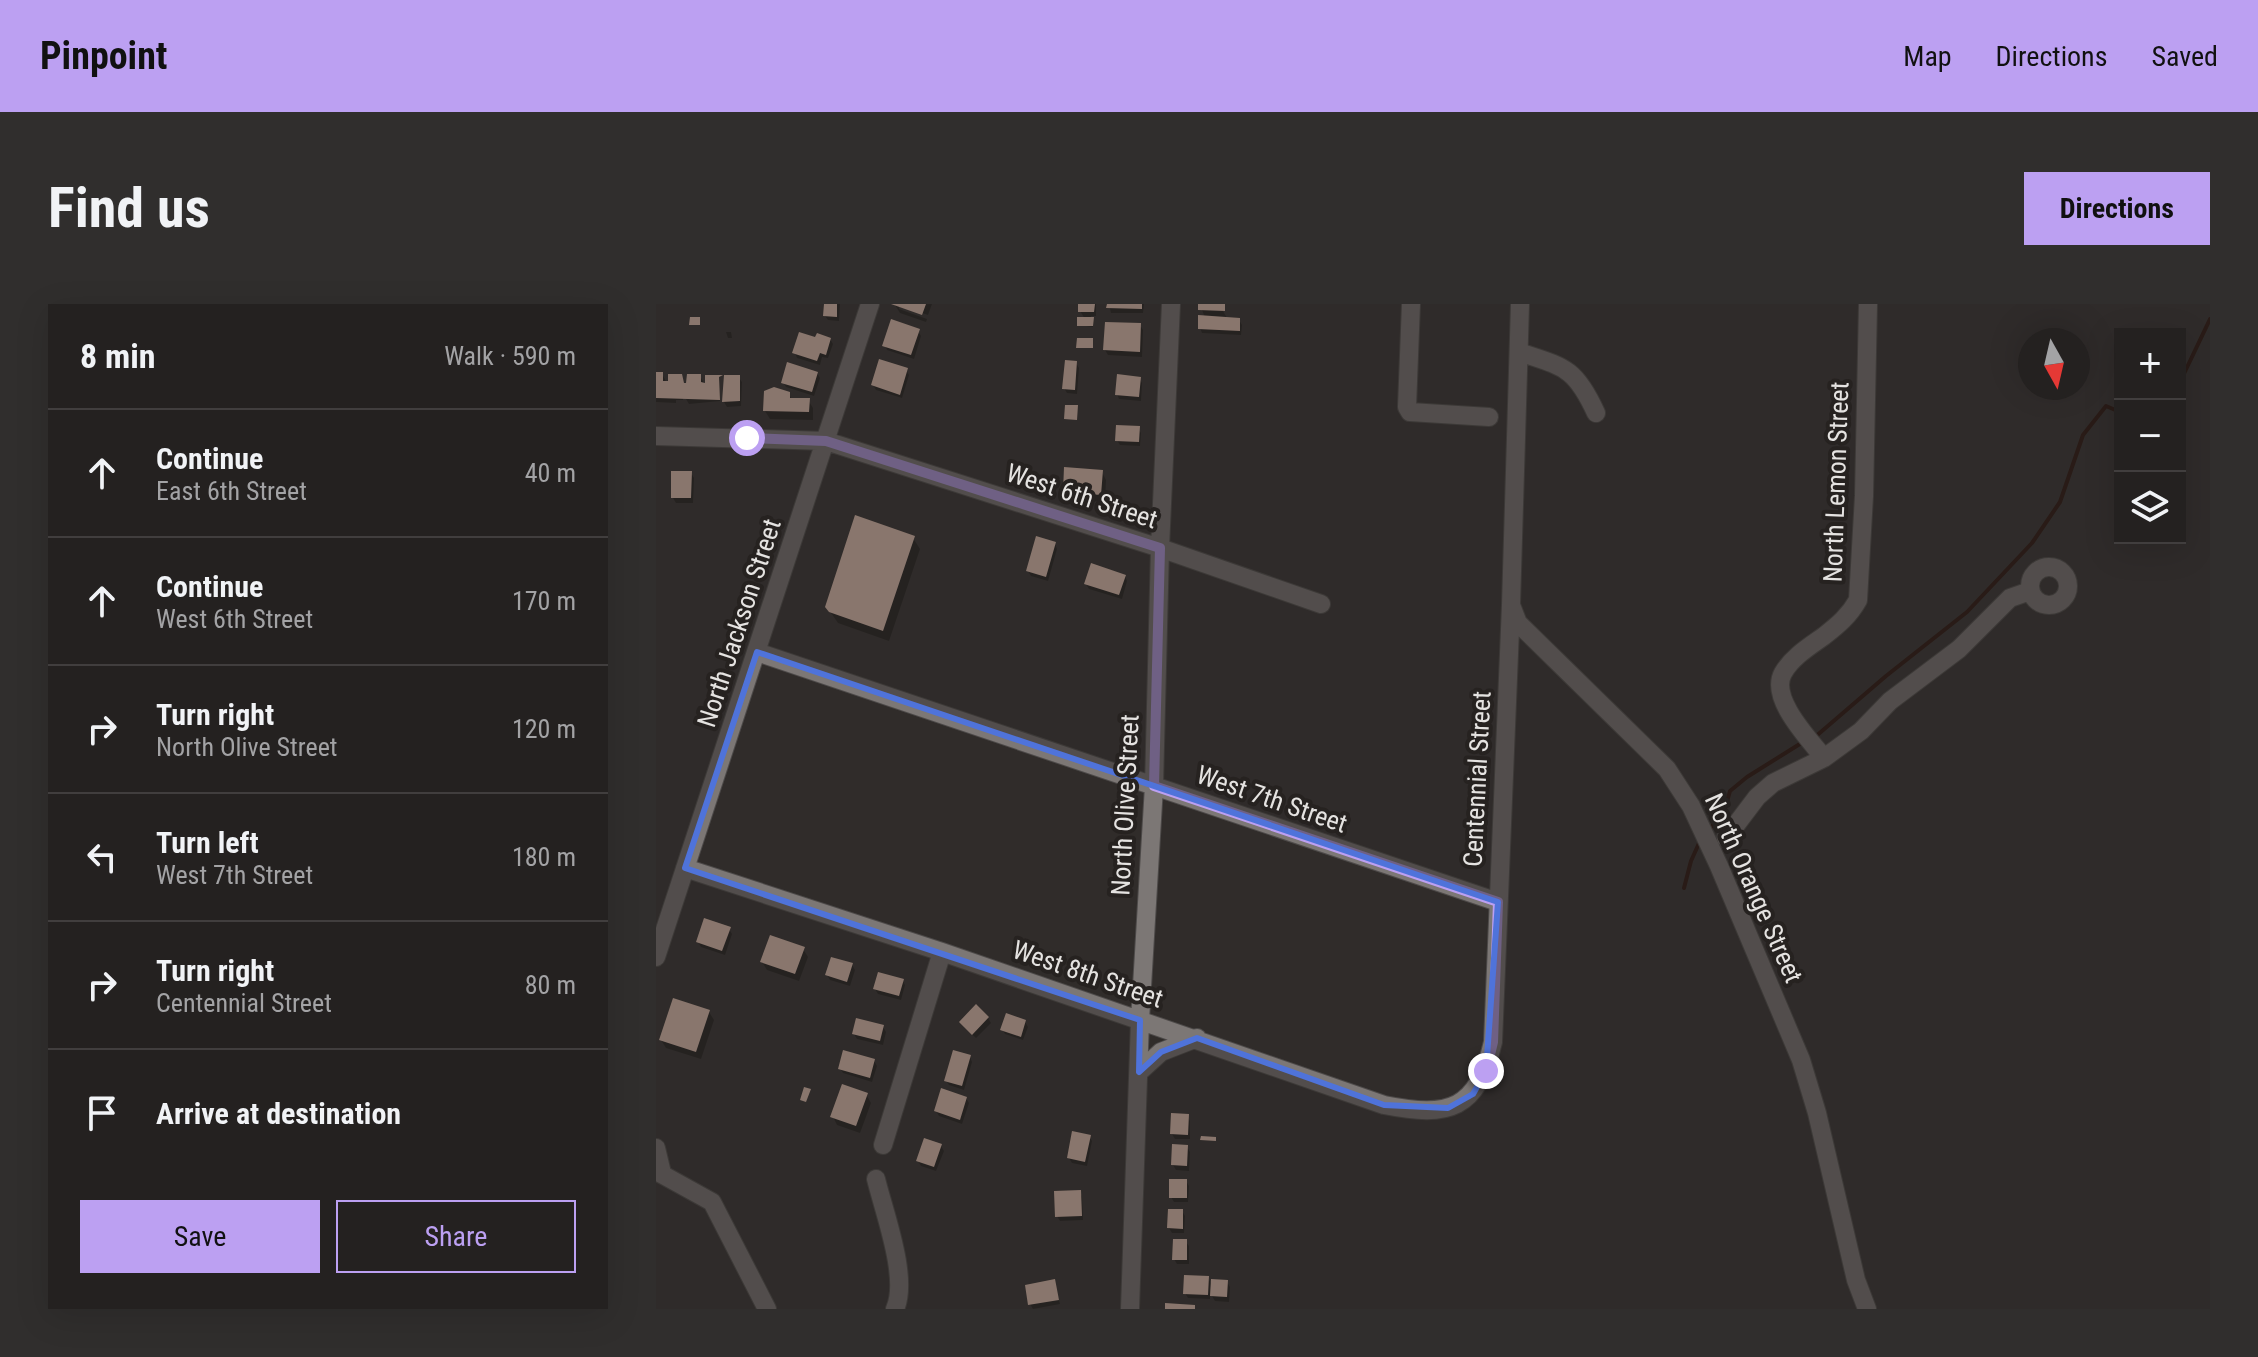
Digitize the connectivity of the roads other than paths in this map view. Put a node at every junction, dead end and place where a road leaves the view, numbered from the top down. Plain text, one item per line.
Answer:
1 (870, 304) edge
2 (1171, 304) edge
3 (1411, 304) edge
4 (1520, 304) edge
5 (1868, 304) edge
6 (1519, 352) junction
7 (1596, 413) dead end
8 (1489, 417) dead end
9 (656, 436) edge
10 (826, 441) junction
11 (1160, 548) junction
12 (2030, 591) dead end
13 (1321, 604) dead end
14 (1511, 605) junction
15 (757, 652) junction
16 (1819, 752) junction
17 (1154, 786) junction
18 (1726, 838) dead end
19 (685, 868) junction
20 (1498, 902) junction
21 (942, 952) junction
22 (656, 957) edge
23 (1140, 1020) junction
24 (1197, 1038) junction
25 (1139, 1072) junction
26 (1473, 1094) joint
27 (883, 1145) dead end
28 (656, 1148) edge
29 (659, 1172) edge
30 (876, 1179) dead end
31 (767, 1309) edge
32 (895, 1309) edge
33 (1130, 1309) edge
34 (1867, 1309) edge

1 - 10 street, North Jackson Street
2 - 11 street, North Olive Street
3 - 8 street
4 - 6 street
5 - 16 street, North Lemon Street
6 - 7 street
6 - 14 street
9 - 10 street, West 6th Street
10 - 11 street, West 6th Street
10 - 15 street, North Jackson Street
11 - 13 street, West 6th Street
11 - 17 street, North Olive Street
12 - 16 street
14 - 20 street, Centennial Street
14 - 34 street, North Orange Street
15 - 17 street, West 7th Street
15 - 19 street, North Jackson Street
16 - 18 street
17 - 20 street, West 7th Street
17 - 23 street, North Olive Street
19 - 21 street, West 8th Street
19 - 22 street, North Jackson Street
20 - 26 street, Centennial Street
21 - 23 street, West 8th Street
21 - 27 street
23 - 24 street, West 8th Street
23 - 25 street, North Olive Street
24 - 25 street
24 - 26 street, West 8th Street
25 - 33 street, North Olive Street
28 - 29 street
29 - 31 street
30 - 32 street

